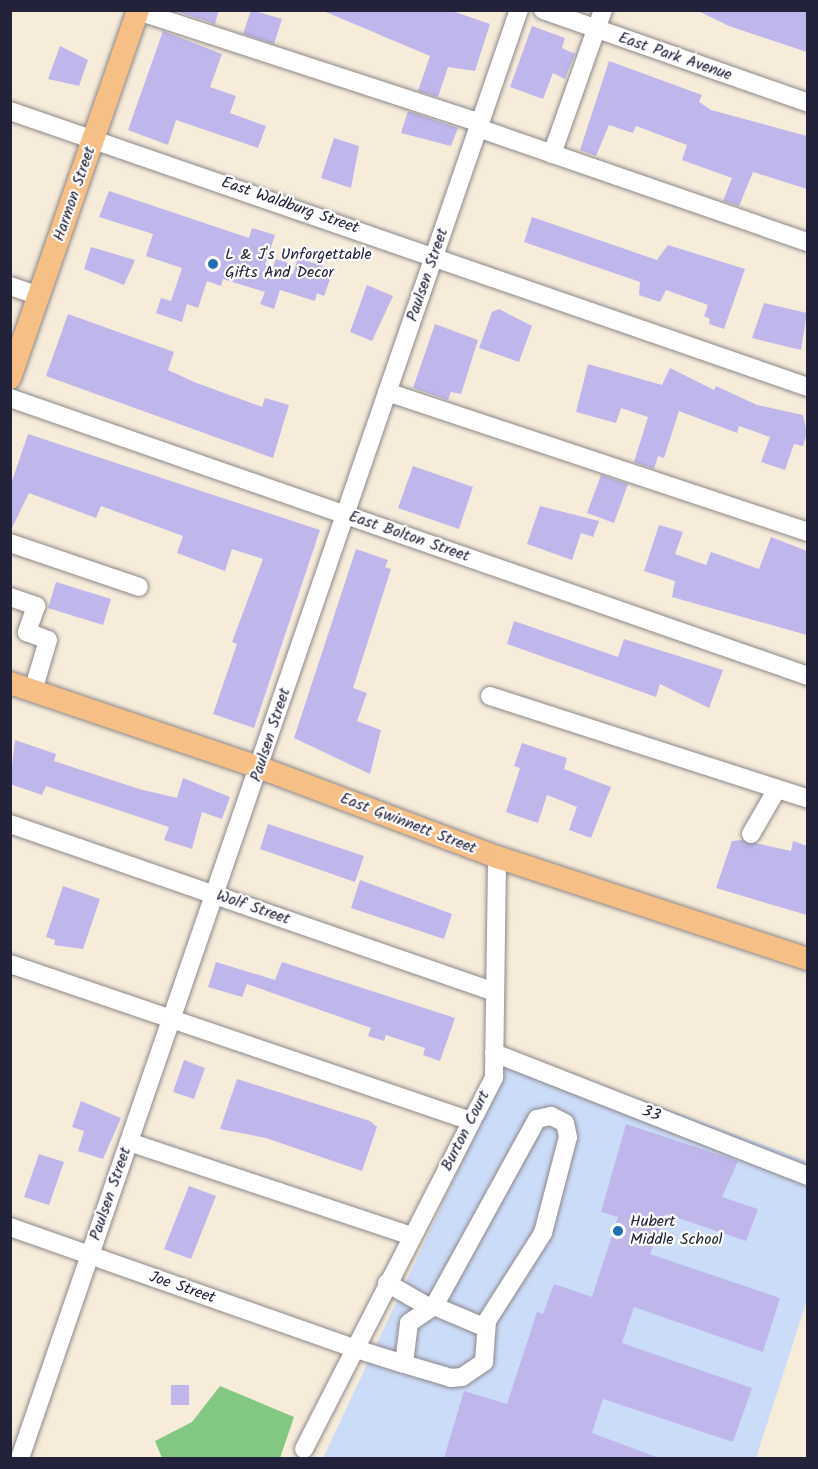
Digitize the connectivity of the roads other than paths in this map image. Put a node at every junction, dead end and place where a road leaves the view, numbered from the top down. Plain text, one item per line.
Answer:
1 (519, 10) edge
2 (543, 10) edge
3 (603, 10) edge
4 (137, 11) edge
5 (597, 29) junction
6 (807, 103) edge
7 (10, 111) edge
8 (479, 126) junction
9 (94, 138) junction
10 (552, 154) junction
11 (807, 242) edge
12 (434, 256) junction
13 (10, 286) edge
14 (39, 296) junction
15 (10, 378) edge
16 (807, 387) edge
17 (387, 392) junction
18 (10, 398) edge
19 (345, 515) junction
20 (807, 532) edge
21 (10, 543) edge
22 (139, 587) dead end
23 (10, 597) edge
24 (807, 676) edge
25 (10, 683) edge
26 (33, 691) junction
27 (490, 696) dead end
28 (261, 768) junction
29 (777, 789) junction
30 (807, 799) edge
31 (10, 824) edge
32 (751, 834) dead end
33 (497, 857) junction
34 (214, 895) junction
35 (807, 959) edge
36 (10, 964) edge
37 (495, 992) junction
38 (171, 1020) junction
39 (494, 1053) junction
40 (471, 1121) junction
41 (129, 1142) junction
42 (807, 1176) edge
43 (10, 1227) edge
44 (411, 1236) junction
45 (90, 1256) junction
46 (387, 1283) junction
47 (430, 1306) junction
48 (486, 1328) junction
49 (353, 1348) junction
50 (404, 1364) junction
51 (304, 1449) dead end
52 (20, 1458) edge

1 - 8 street, Paulsen Street
2 - 5 street, East Park Avenue
3 - 5 street
4 - 8 street
4 - 9 main road, Harmon Street
5 - 6 street, East Park Avenue
5 - 10 street
7 - 9 street, East Waldburg Street
8 - 10 street
8 - 12 street, Paulsen Street
9 - 12 street, East Waldburg Street
9 - 14 main road, Harmon Street
10 - 11 street
12 - 16 street, East Waldburg Street
12 - 17 street, Paulsen Street
13 - 14 street
14 - 15 main road, Harmon Street
17 - 19 street, Paulsen Street
17 - 20 street
18 - 19 street, East Bolton Street
19 - 24 street, East Bolton Street
19 - 28 street, Paulsen Street
21 - 22 street
23 - 26 street
25 - 26 main road, East Gwinnett Street
26 - 28 main road, East Gwinnett Street
27 - 29 street
28 - 33 main road, East Gwinnett Street
28 - 34 street, Paulsen Street
29 - 30 street
29 - 32 street
31 - 34 street, Wolf Street
33 - 35 main road, East Gwinnett Street
33 - 37 street, Burton Court
34 - 37 street, Wolf Street
34 - 38 street, Paulsen Street
36 - 38 street
37 - 39 street, Burton Court
38 - 40 street
38 - 41 street, Paulsen Street
39 - 40 street, Burton Court
39 - 42 street, 33
40 - 44 street, Burton Court
41 - 44 street
41 - 45 street, Paulsen Street
43 - 45 street, Joe Street
44 - 46 street, Burton Court
45 - 49 street, Joe Street
45 - 52 street, Paulsen Street
46 - 47 street
46 - 49 street, Burton Court
47 - 48 street
47 - 48 street
47 - 50 street
48 - 50 street
49 - 50 street, Joe Street
49 - 51 street, Burton Court

